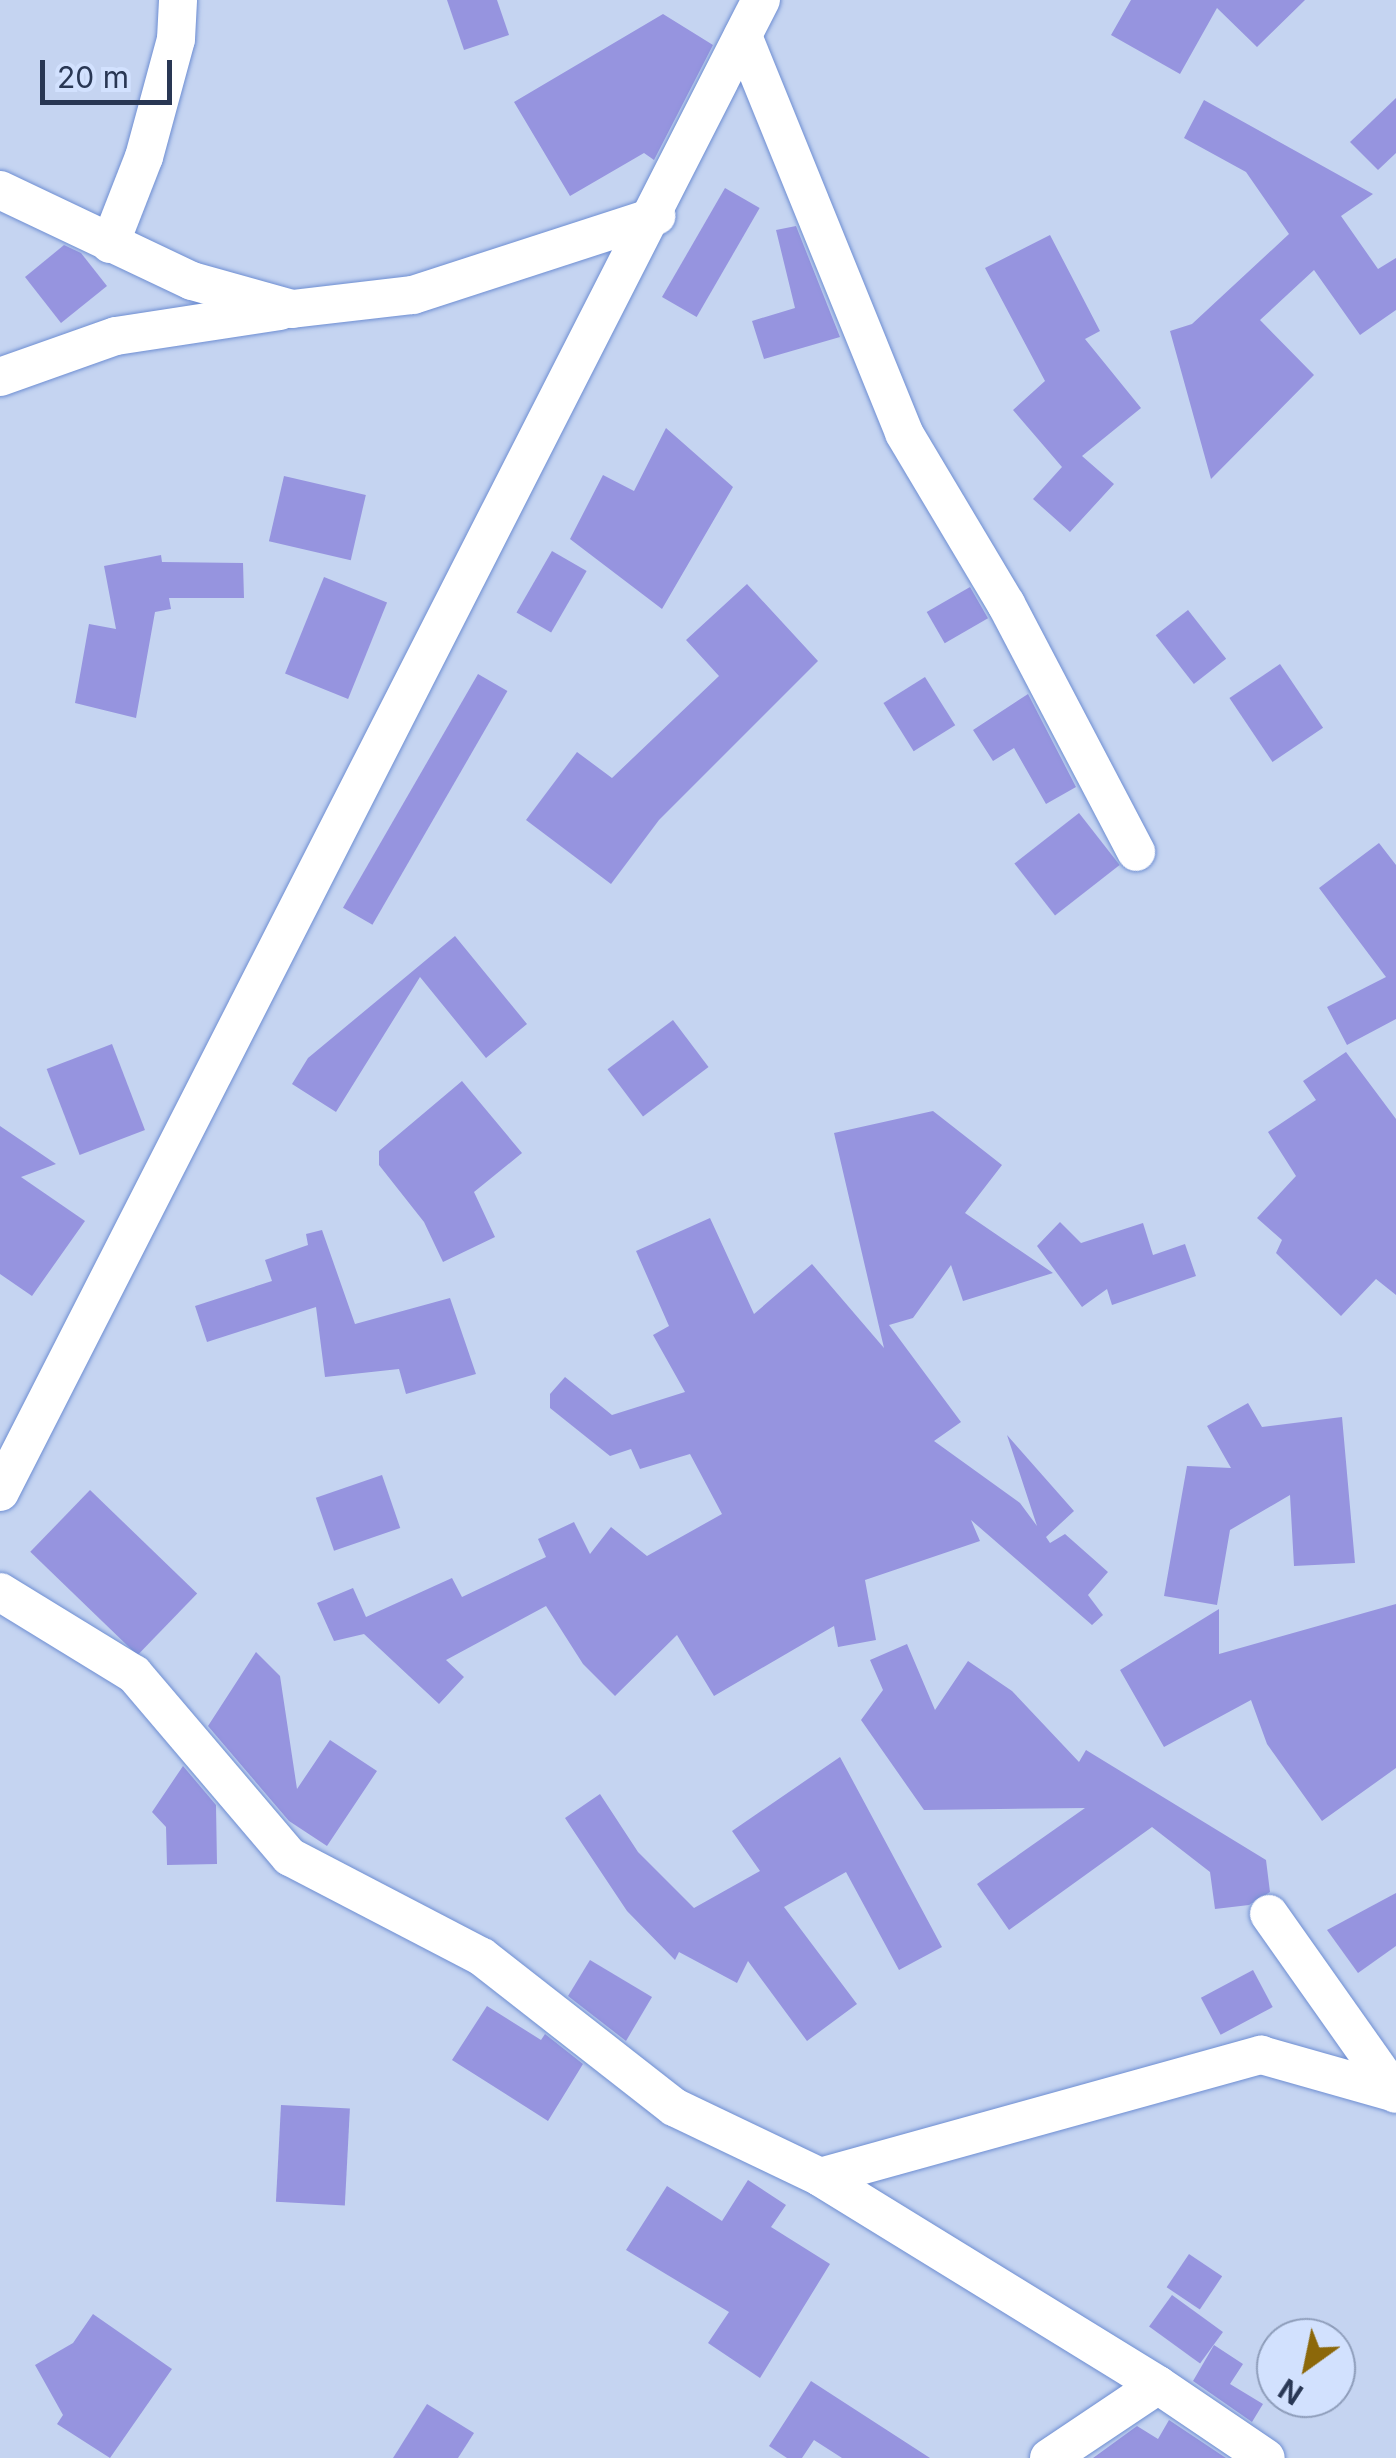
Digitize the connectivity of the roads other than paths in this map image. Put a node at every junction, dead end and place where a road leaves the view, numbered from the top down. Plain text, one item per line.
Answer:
1 (178, 0) edge
2 (761, 0) edge
3 (744, 36) junction
4 (0, 190) edge
5 (656, 216) junction
6 (110, 244) junction
7 (292, 309) junction
8 (0, 377) edge
9 (1136, 852) dead end
10 (0, 1492) edge
11 (0, 1592) edge
12 (1269, 1914) dead end
13 (1396, 2093) edge
14 (820, 2177) junction
15 (1158, 2385) junction
16 (1049, 2458) edge
17 (1266, 2458) edge

1 - 6 street
2 - 3 street
3 - 5 street
3 - 9 street
4 - 6 street
5 - 7 street
5 - 10 street
6 - 7 street
7 - 8 street
11 - 14 street
12 - 13 street
13 - 14 street
14 - 15 street
15 - 16 street
15 - 17 street

